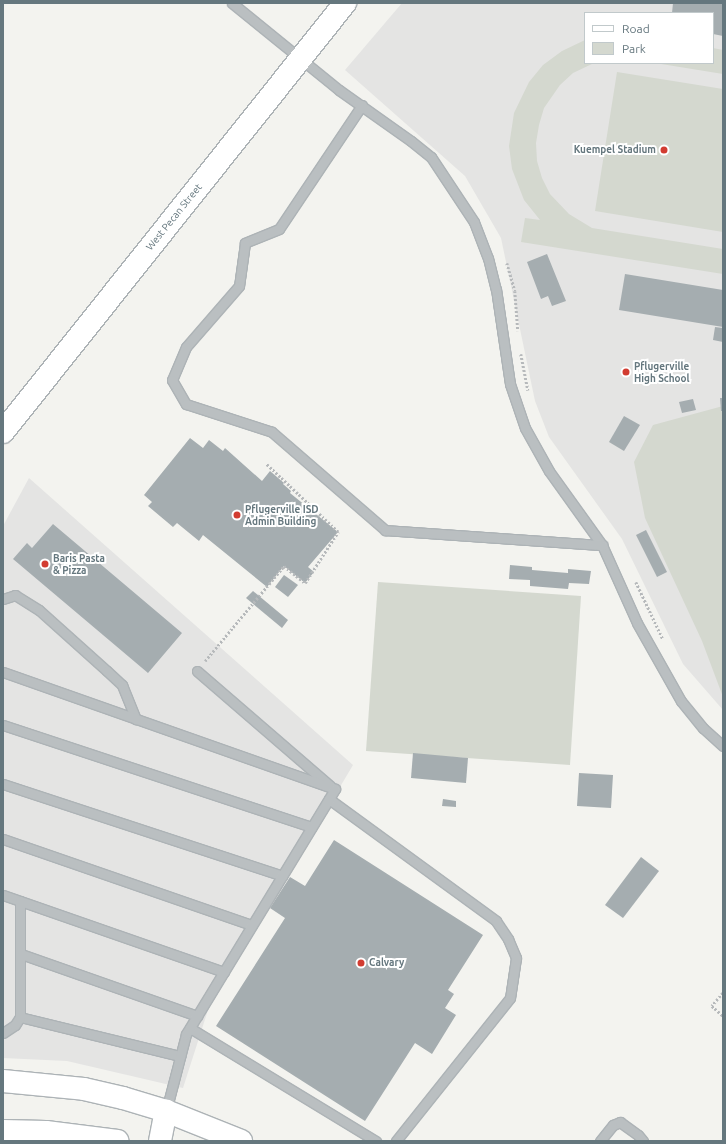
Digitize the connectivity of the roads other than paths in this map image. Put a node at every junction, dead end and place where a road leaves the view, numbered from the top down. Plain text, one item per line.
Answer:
1 (232, 3) edge
2 (345, 3) edge
3 (301, 58) junction
4 (362, 105) junction
5 (3, 432) edge
6 (602, 545) junction
7 (3, 599) edge
8 (197, 671) road end
9 (3, 672) edge
10 (136, 719) junction
11 (3, 725) edge
12 (723, 746) edge
13 (3, 784) edge
14 (334, 789) junction
15 (329, 799) junction
16 (312, 827) junction
17 (3, 839) edge
18 (282, 876) junction
19 (3, 895) edge
20 (20, 901) junction
21 (252, 925) junction
22 (21, 954) junction
23 (224, 972) junction
24 (197, 1016) junction
25 (20, 1017) junction
26 (190, 1028) junction
27 (3, 1033) edge
28 (180, 1056) junction
29 (3, 1081) edge
30 (166, 1111) junction
31 (3, 1131) edge
32 (116, 1141) edge
33 (160, 1141) edge
34 (241, 1141) edge
35 (376, 1141) edge
36 (396, 1141) edge
37 (600, 1141) edge
38 (643, 1141) edge

1 - 3 lane
2 - 3 main road, West Pecan Street
3 - 4 lane
3 - 5 main road, West Pecan Street
4 - 6 lane
4 - 6 lane
6 - 12 lane
7 - 10 lane
8 - 14 lane
9 - 10 lane
10 - 14 lane
11 - 16 lane
13 - 18 lane
14 - 15 lane
15 - 16 lane
15 - 36 lane
16 - 18 lane
17 - 21 lane
18 - 21 lane
19 - 20 lane
20 - 22 lane
20 - 23 lane
21 - 23 lane
22 - 24 lane
22 - 25 lane
23 - 24 lane
24 - 26 lane
25 - 27 lane
25 - 28 lane
26 - 28 lane
26 - 35 lane
28 - 30 lane
29 - 30 main road
30 - 33 main road
30 - 34 main road
31 - 32 main road
37 - 38 lane

